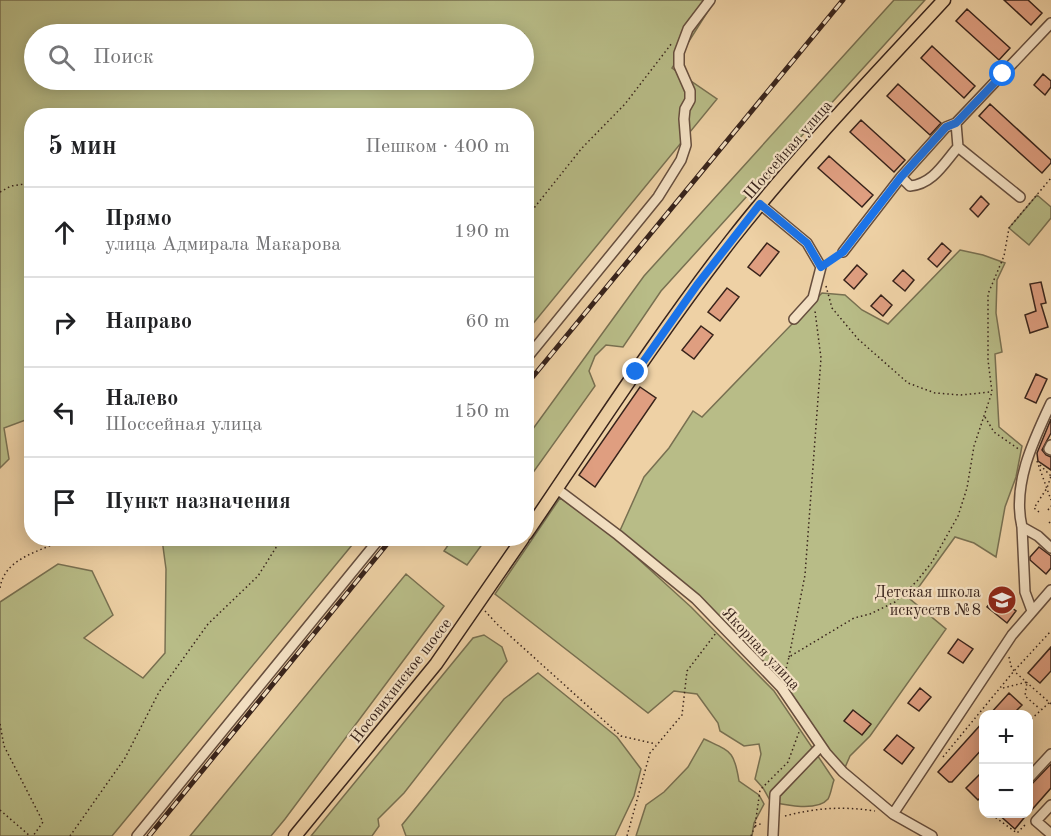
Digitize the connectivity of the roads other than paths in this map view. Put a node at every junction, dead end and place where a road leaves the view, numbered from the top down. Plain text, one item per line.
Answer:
1 (710, 0) edge
2 (944, 0) edge
3 (1051, 23) edge
4 (956, 123) junction
5 (958, 147) junction
6 (901, 177) junction
7 (1020, 197) dead end
8 (760, 204) junction
9 (843, 252) dead end
10 (794, 319) dead end
11 (534, 349) edge
12 (1051, 403) edge
13 (1051, 445) edge
14 (1051, 450) edge
15 (557, 489) junction
16 (534, 522) edge
17 (1022, 527) junction
18 (373, 546) edge
19 (518, 546) edge
20 (1051, 548) edge
21 (1051, 590) edge
22 (1032, 610) junction
23 (821, 746) junction
24 (1051, 754) edge
25 (1033, 774) edge
26 (1051, 805) edge
27 (893, 814) junction
28 (1051, 834) edge
29 (136, 836) edge
30 (295, 836) edge
31 (773, 836) edge
32 (932, 836) edge

1 - 11 street
2 - 8 main road, Шоссейная улица
3 - 4 street
4 - 5 street
4 - 6 street
5 - 6 street
5 - 7 street
6 - 9 street
8 - 10 street
8 - 15 main road, Шоссейная улица
12 - 17 street
13 - 14 street
15 - 16 main road, Шоссейная улица
15 - 23 street, Якорная улица
17 - 20 street
17 - 22 street
18 - 29 street
19 - 30 main road, Носовихинское шоссе
21 - 22 street
22 - 27 street
23 - 27 street, Якорная улица
23 - 31 street
24 - 25 street
26 - 28 street
27 - 32 street, Якорная улица

